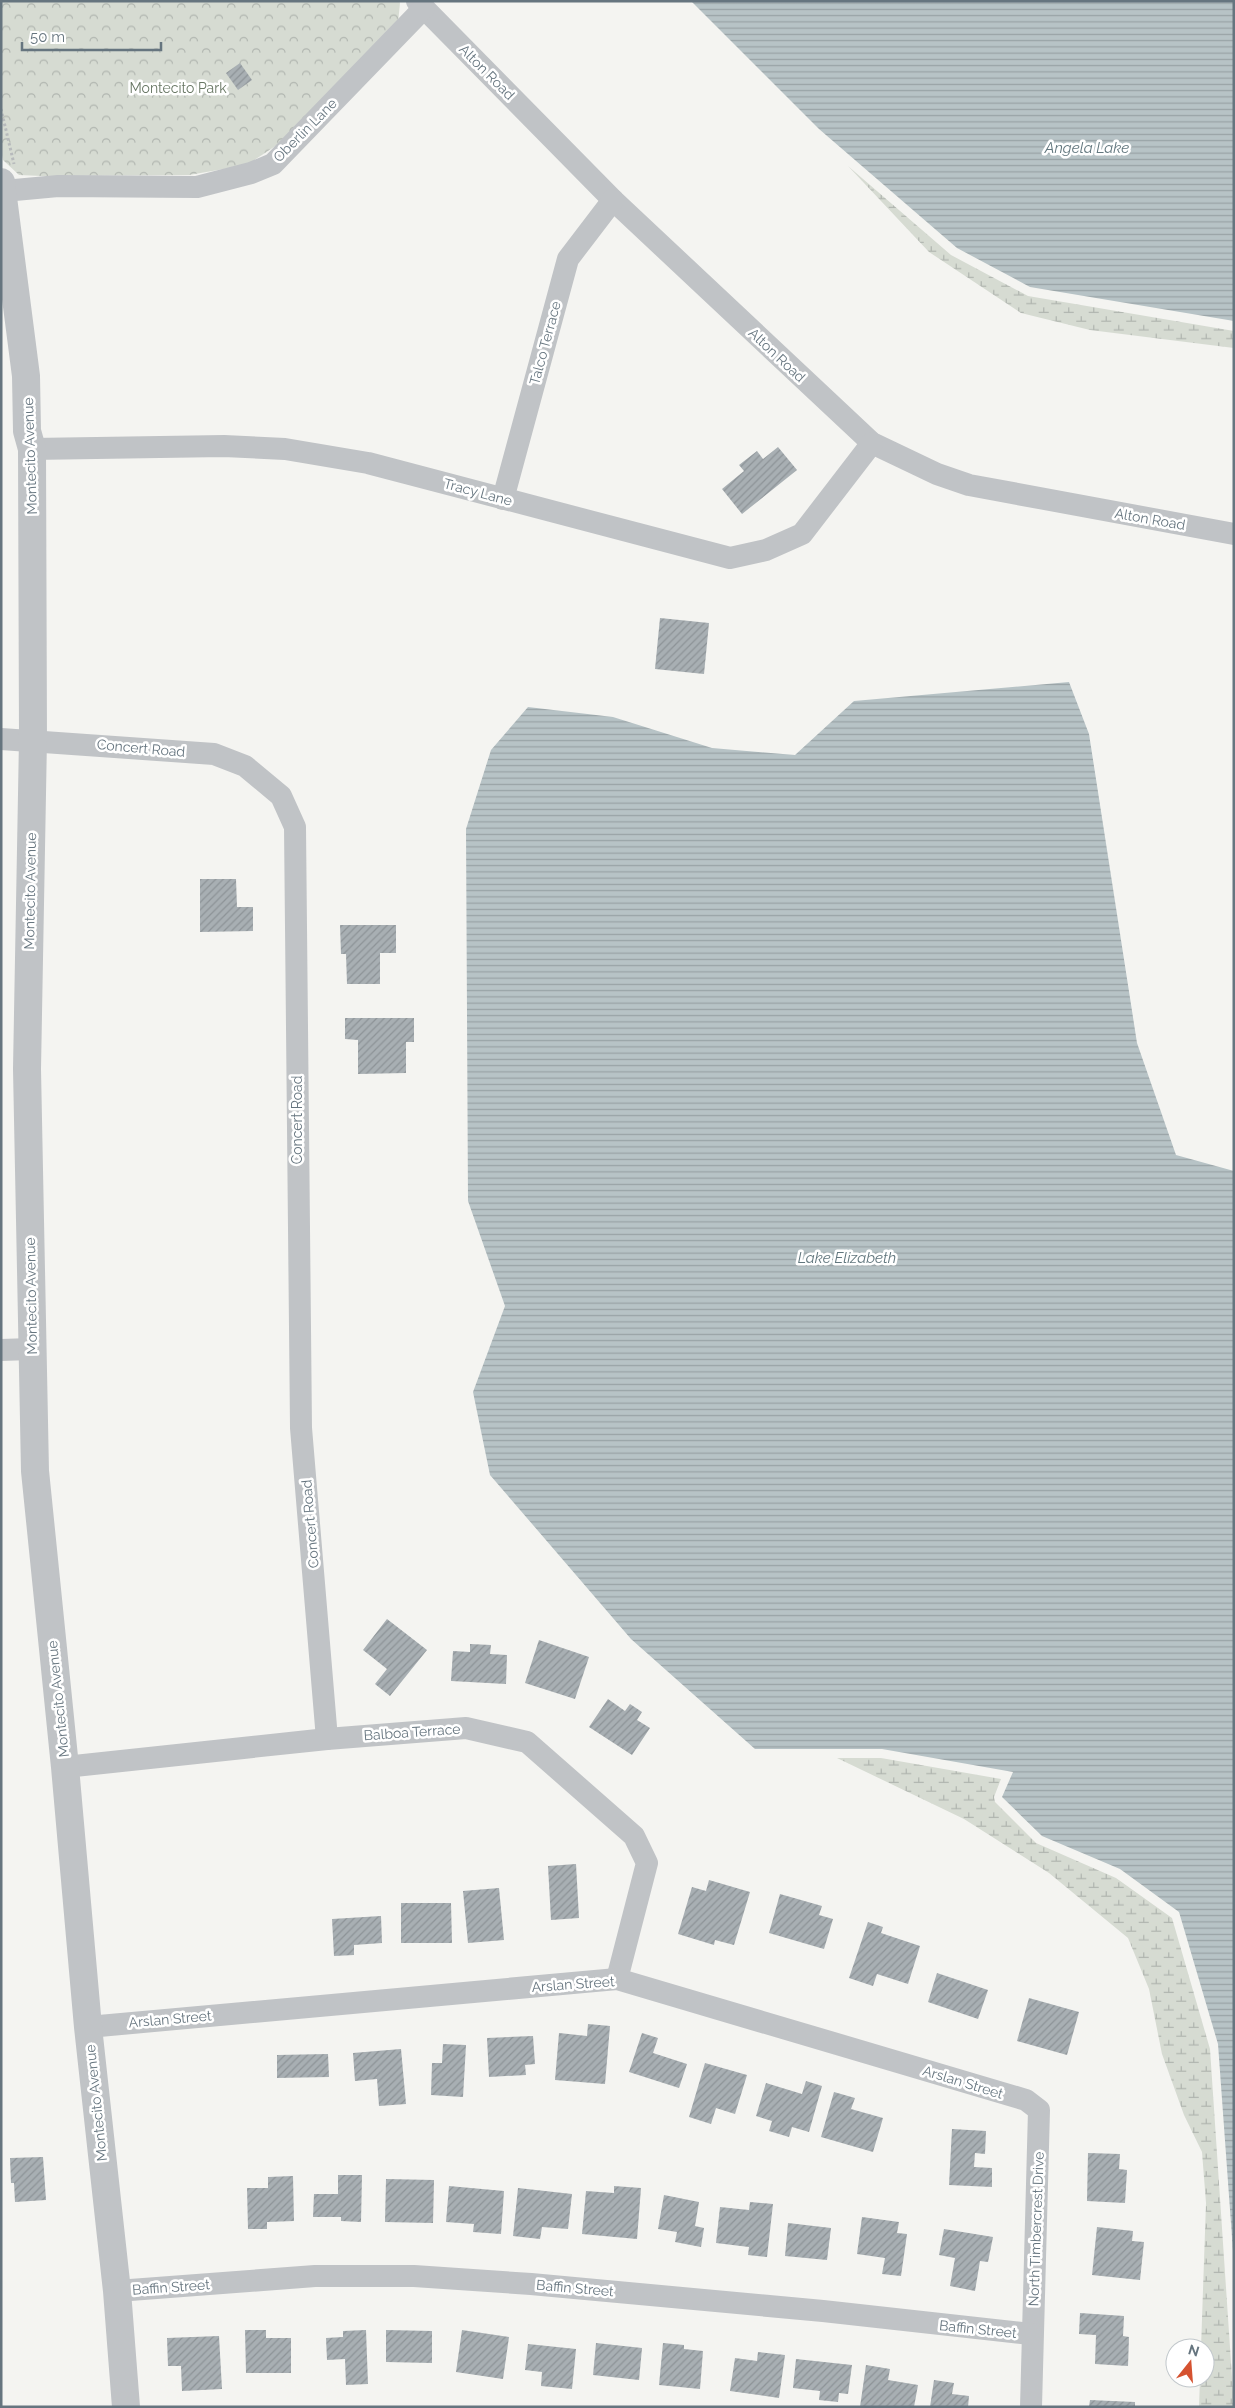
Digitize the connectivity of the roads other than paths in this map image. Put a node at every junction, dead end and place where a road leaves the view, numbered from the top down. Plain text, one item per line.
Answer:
1 (421, 5) edge
2 (7, 181) edge
3 (614, 200) junction
4 (872, 443) junction
5 (32, 448) junction
6 (503, 499) junction
7 (1234, 534) edge
8 (1, 739) edge
9 (33, 740) junction
10 (31, 1349) junction
11 (1, 1350) edge
12 (327, 1739) junction
13 (65, 1766) junction
14 (617, 1979) junction
15 (88, 2027) junction
16 (1039, 2110) joint
17 (117, 2291) junction
18 (1032, 2334) junction
19 (126, 2407) edge
20 (1031, 2407) edge

1 - 2 street, Oberlin Lane
1 - 3 street, Alton Road
2 - 5 street, Montecito Avenue
3 - 4 street, Alton Road
3 - 6 street, Talco Terrace
4 - 6 street, Tracy Lane
4 - 7 street, Alton Road
5 - 6 street, Tracy Lane
5 - 9 street, Montecito Avenue
8 - 9 street, Concert Road
9 - 10 street, Montecito Avenue
9 - 12 street, Concert Road
10 - 11 street
10 - 13 street, Montecito Avenue
12 - 13 street, Balboa Terrace
12 - 14 street, Balboa Terrace
13 - 15 street, Montecito Avenue
14 - 15 street, Arslan Street
14 - 16 street, Arslan Street
15 - 17 street, Montecito Avenue
16 - 18 street, North Timbercrest Drive
17 - 18 street, Baffin Street
17 - 19 street, Montecito Avenue
18 - 20 street, North Timbercrest Drive

